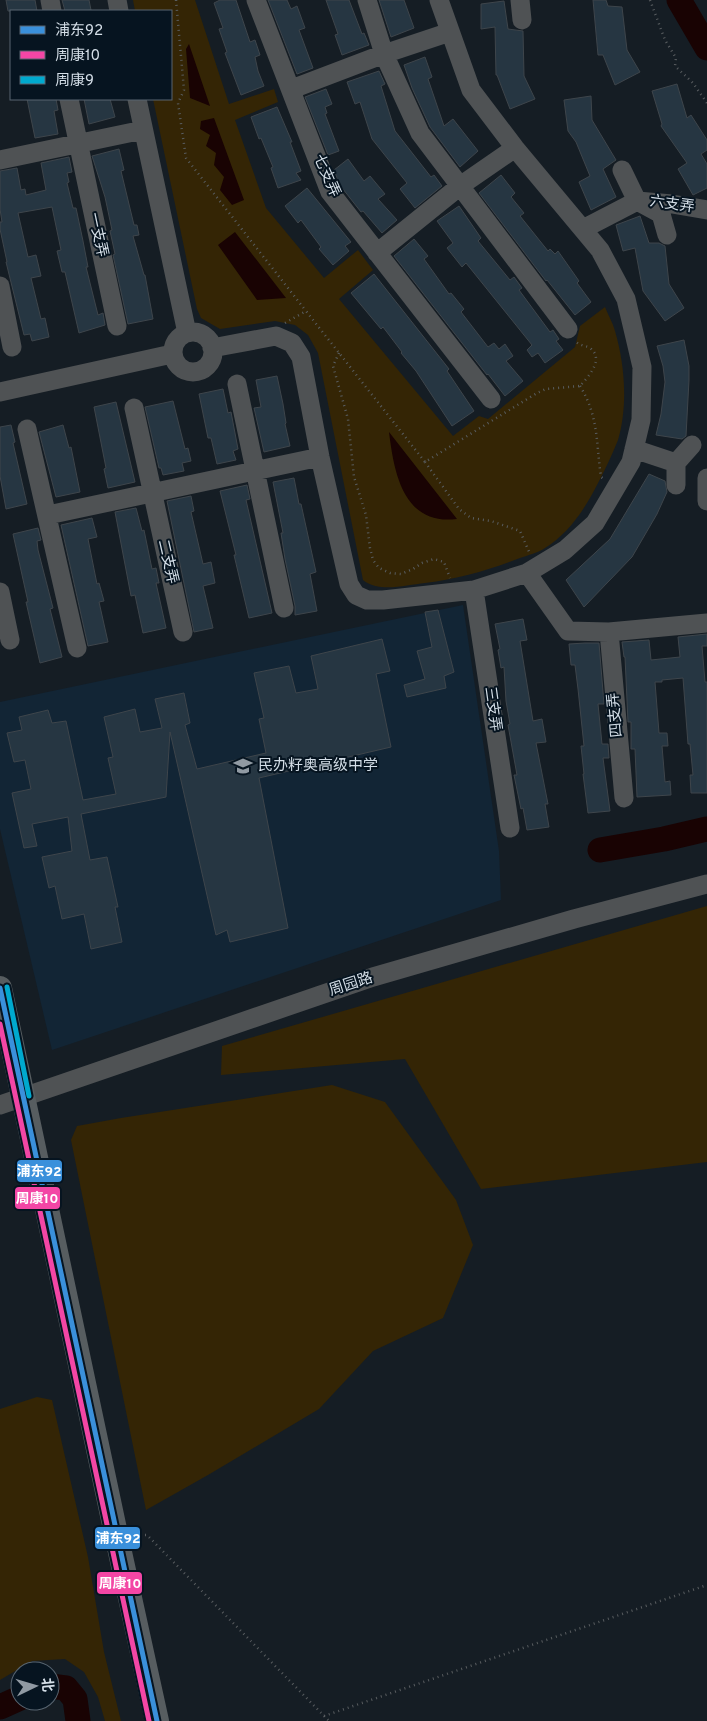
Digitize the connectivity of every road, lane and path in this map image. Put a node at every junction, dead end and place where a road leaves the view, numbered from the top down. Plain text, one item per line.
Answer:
1 (176, 0) edge
2 (256, 0) edge
3 (367, 0) edge
4 (520, 0) edge
5 (650, 0) edge
6 (444, 1) edge
7 (522, 20) dead end
8 (450, 32) junction
9 (384, 54) junction
10 (292, 89) junction
11 (69, 100) edge
12 (137, 100) edge
13 (707, 103) edge
14 (143, 130) junction
15 (77, 145) junction
16 (515, 148) junction
17 (0, 160) edge
18 (622, 170) dead end
19 (460, 186) junction
20 (637, 201) junction
21 (707, 210) edge
22 (583, 229) junction
23 (667, 235) dead end
24 (377, 253) junction
25 (0, 286) edge
26 (306, 311) junction
27 (117, 326) dead end
28 (568, 329) joint
29 (186, 333) junction
30 (280, 337) junction
31 (12, 347) dead end
32 (212, 348) junction
33 (339, 353) junction
34 (172, 354) junction
35 (237, 384) dead end
36 (580, 386) junction
37 (0, 392) edge
38 (491, 400) dead end
39 (134, 408) dead end
40 (27, 429) dead end
41 (692, 445) dead end
42 (634, 449) junction
43 (320, 457) junction
44 (425, 462) junction
45 (676, 462) junction
46 (255, 470) junction
47 (707, 478) edge
48 (617, 485) junction
49 (676, 485) dead end
50 (151, 492) junction
51 (707, 501) edge
52 (48, 515) junction
53 (532, 570) junction
54 (474, 590) junction
55 (0, 592) edge
56 (453, 592) junction
57 (284, 608) dead end
58 (707, 623) edge
59 (183, 632) dead end
60 (609, 632) junction
61 (10, 640) dead end
62 (77, 648) dead end
63 (624, 798) dead end
64 (510, 828) dead end
65 (707, 884) edge
66 (0, 988) edge
67 (22, 1097) junction
68 (0, 1105) edge
69 (116, 1534) junction
70 (707, 1585) edge
71 (324, 1716) junction
72 (157, 1721) edge
73 (329, 1721) edge

1 - 26 path
2 - 10 street, 七支弄
3 - 9 street
4 - 7 street
5 - 13 path
6 - 8 street
8 - 9 street
8 - 16 street
9 - 10 street
9 - 19 street
10 - 24 street, 七支弄
11 - 15 street, 一支弄
12 - 14 street
14 - 15 street
14 - 29 street
15 - 17 street
15 - 27 street, 一支弄
16 - 19 street
16 - 22 street
18 - 20 street, 六支弄
19 - 24 street
19 - 28 street
20 - 21 street, 六支弄
20 - 22 street, 六支弄
20 - 23 street, 六支弄
22 - 42 street
24 - 38 street, 七支弄
25 - 31 street
26 - 30 path
26 - 33 path
28 - 36 path
29 - 32 street
29 - 34 street
30 - 32 street
30 - 43 street
32 - 34 street
33 - 44 path
33 - 56 path
34 - 37 street
35 - 46 street
36 - 44 path
36 - 48 path
39 - 50 street, 二支弄
40 - 52 street
41 - 45 street
42 - 45 street
42 - 48 street
43 - 46 street
43 - 56 street
44 - 53 path
45 - 49 street
46 - 50 street
46 - 57 street
47 - 51 street
48 - 53 street
50 - 52 street
50 - 59 street, 二支弄
52 - 62 street
53 - 54 street
53 - 60 street
54 - 56 street
54 - 64 street, 三支弄
55 - 61 street
58 - 60 street
60 - 63 street, 四支弄
65 - 67 street, 周园路
66 - 67 main road
67 - 68 street, 周园路
67 - 69 main road
69 - 71 path
69 - 72 main road
70 - 71 path
71 - 73 path

